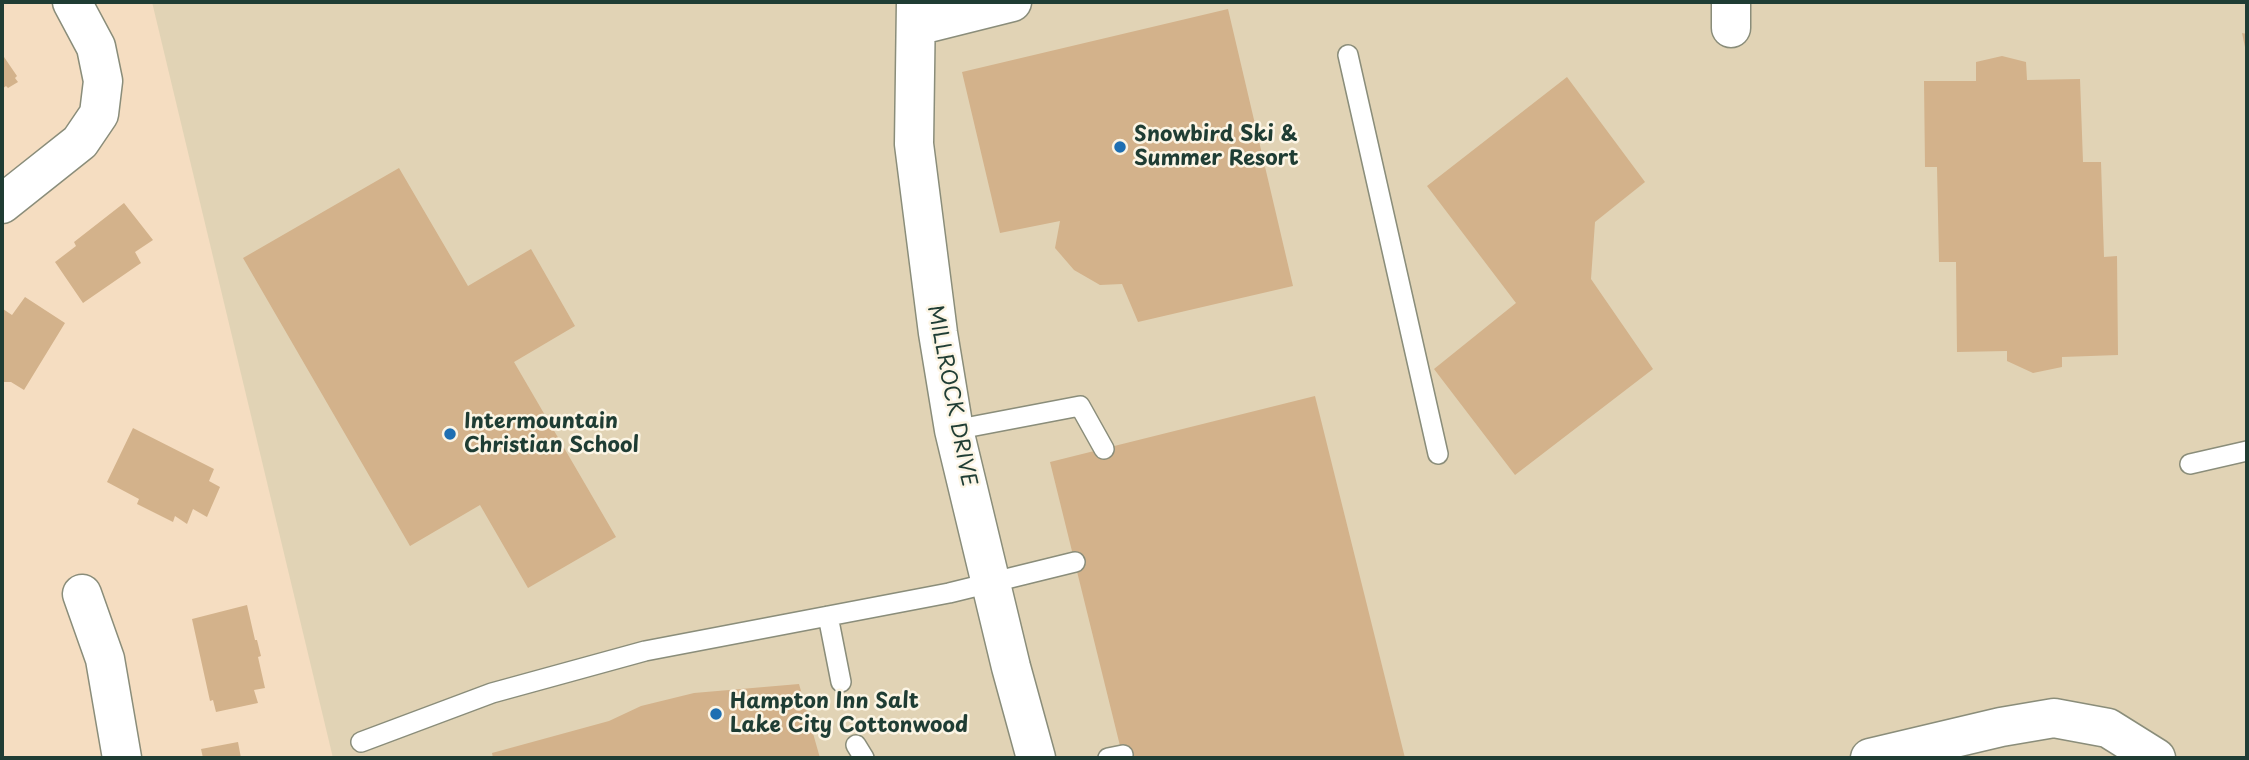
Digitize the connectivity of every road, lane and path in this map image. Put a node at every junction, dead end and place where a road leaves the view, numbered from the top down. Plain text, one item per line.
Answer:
1 (72, 2) edge
2 (1012, 2) edge
3 (916, 14) edge
4 (1348, 55) dead end
5 (2, 204) edge
6 (954, 430) junction
7 (1104, 449) dead end
8 (2247, 451) edge
9 (1438, 454) dead end
10 (2190, 464) dead end
11 (1075, 562) dead end
12 (991, 583) junction
13 (82, 594) dead end
14 (828, 616) junction
15 (841, 682) dead end
16 (361, 742) dead end
17 (122, 758) edge
18 (1036, 758) edge
19 (1870, 758) edge
20 (2156, 758) edge

1 - 5 street
2 - 3 street
3 - 6 street, MILLROCK DRIVE
4 - 9 lane
6 - 7 lane
6 - 12 street, MILLROCK DRIVE
8 - 10 lane
11 - 12 lane
12 - 14 lane
12 - 18 street, MILLROCK DRIVE
13 - 17 street
14 - 15 lane
14 - 16 lane
19 - 20 street

